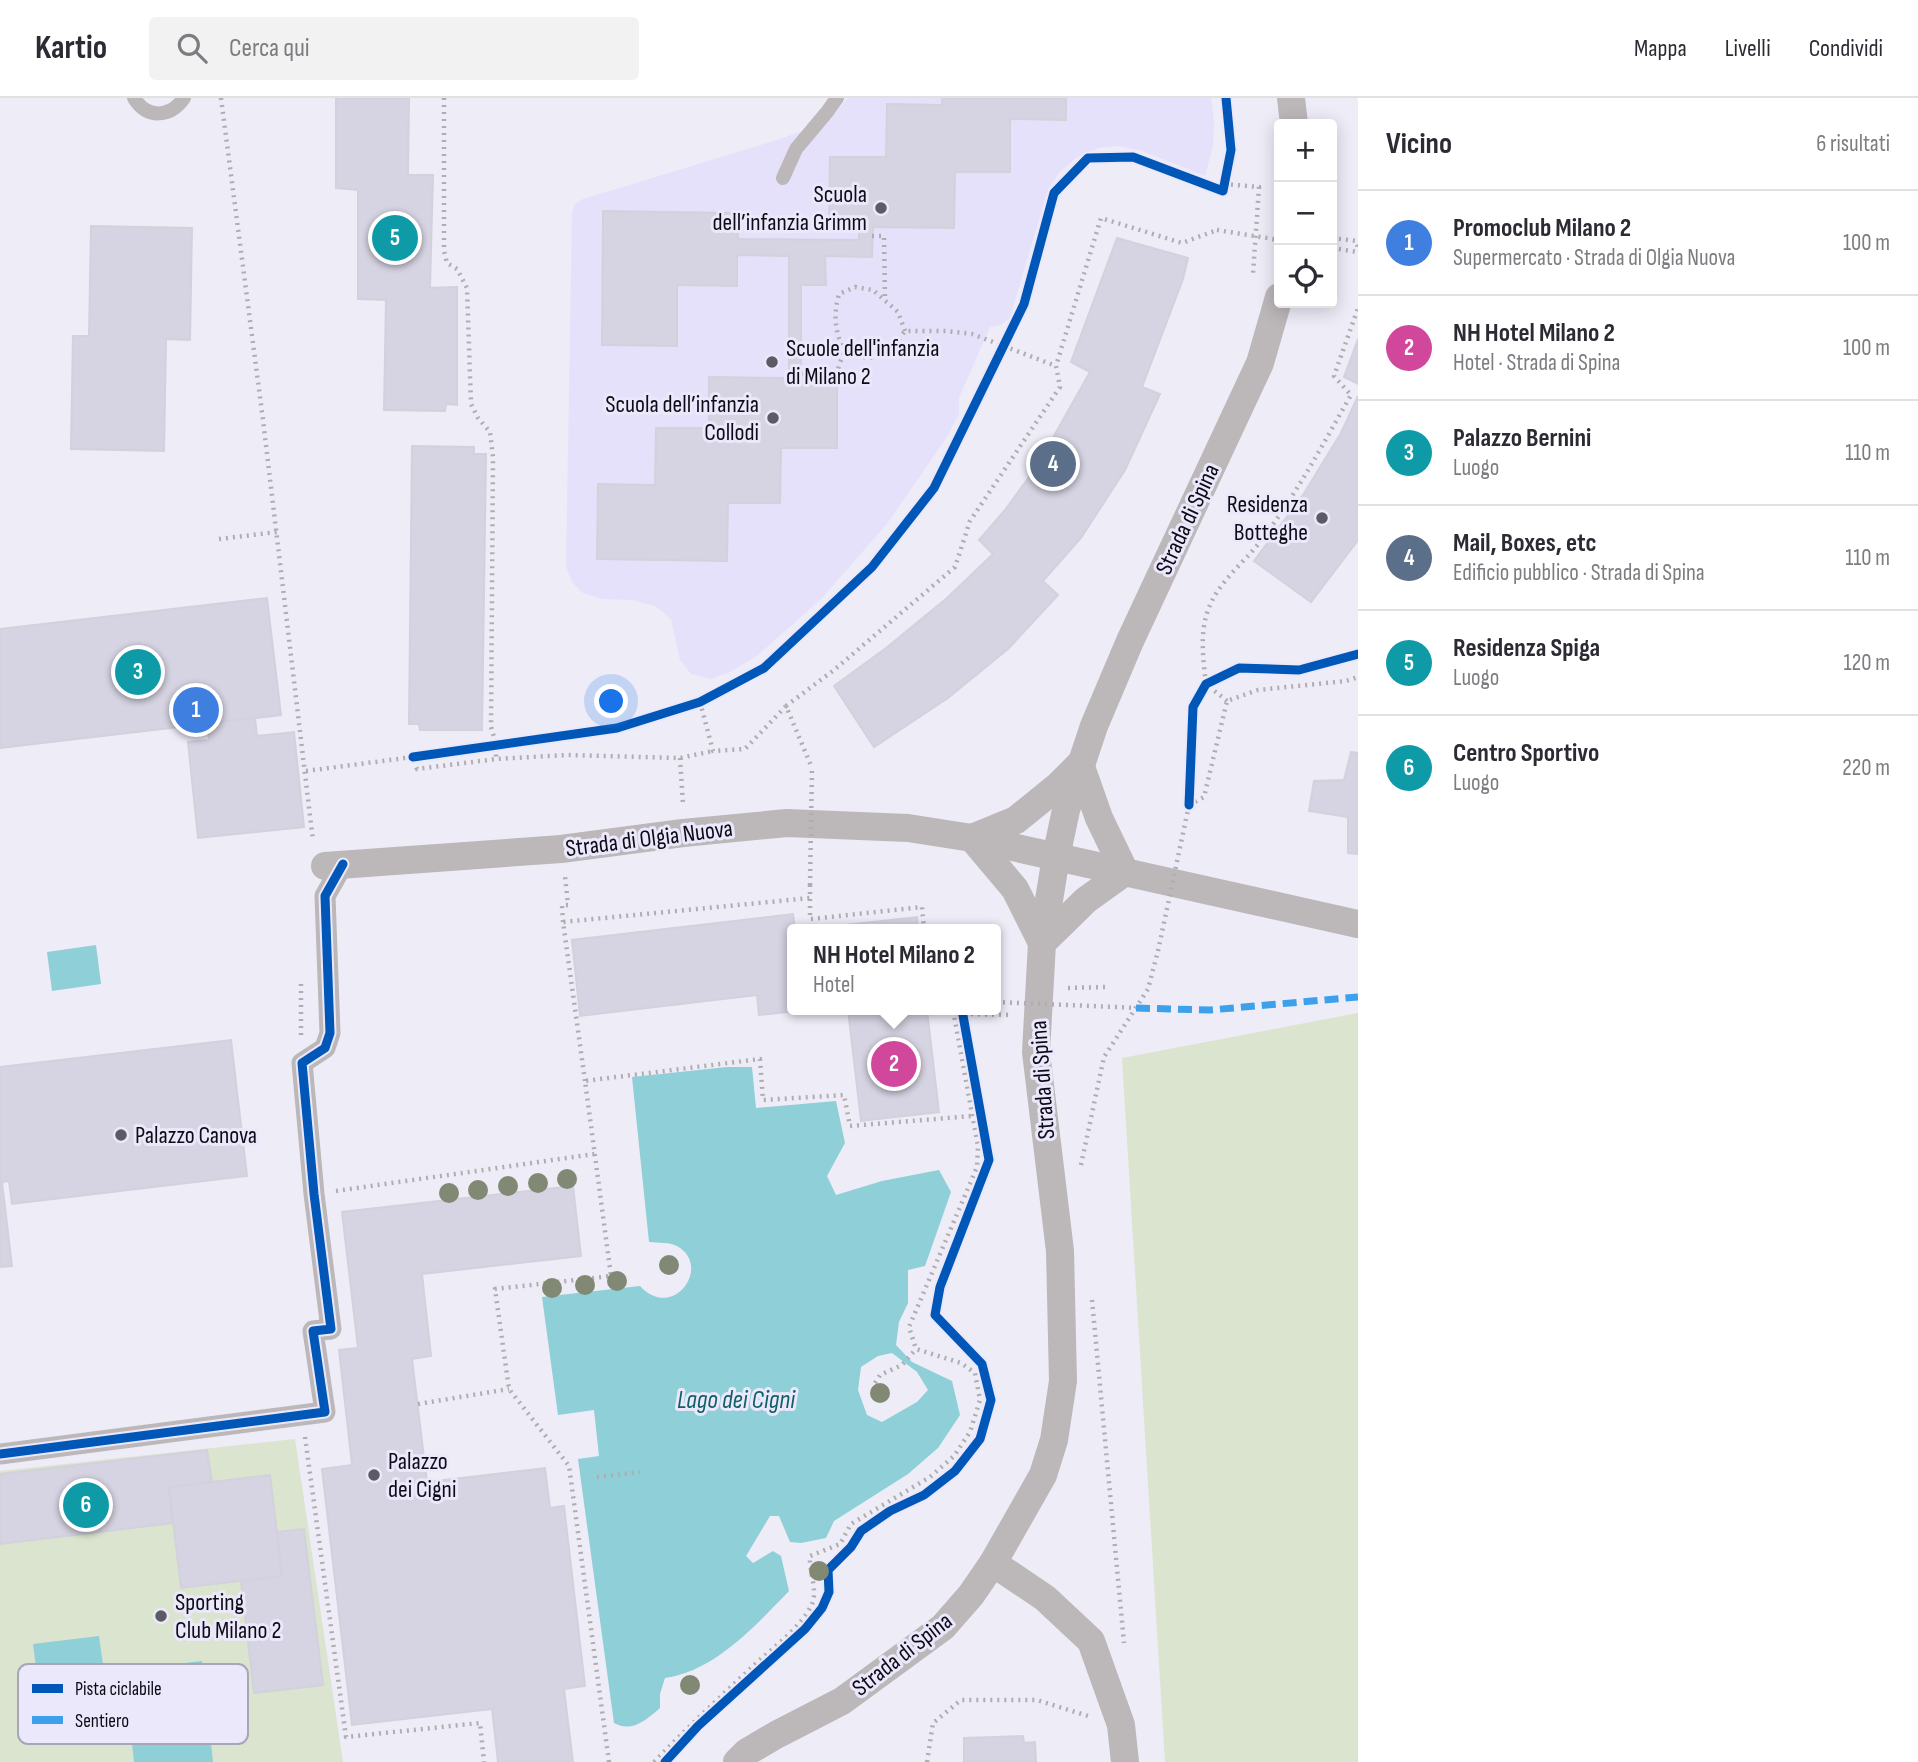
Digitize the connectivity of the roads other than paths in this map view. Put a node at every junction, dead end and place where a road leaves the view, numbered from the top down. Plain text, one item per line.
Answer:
1 (134, 98) edge
2 (184, 98) edge
3 (836, 98) edge
4 (1291, 98) edge
5 (1293, 119) edge
6 (783, 178) dead end
7 (1276, 308) edge
8 (1080, 764) junction
9 (972, 838) junction
10 (1056, 857) junction
11 (334, 865) joint
12 (1125, 872) junction
13 (1358, 924) edge
14 (1042, 943) junction
15 (0, 1454) edge
16 (993, 1563) junction
17 (737, 1762) edge
18 (1125, 1762) edge

1 - 2 lane
3 - 6 lane
4 - 5 street
7 - 8 street, Strada di Spina
8 - 9 street
8 - 10 street, Strada di Spina
8 - 12 street
9 - 10 street, Strada di Olgia Nuova
9 - 11 street, Strada di Olgia Nuova
9 - 14 street
10 - 12 street, Strada di Olgia Nuova
10 - 14 street, Strada di Spina
11 - 15 street
12 - 13 street, Strada di Olgia Nuova
12 - 14 street
14 - 16 street, Strada di Spina
16 - 17 street, Strada di Spina
16 - 18 street

